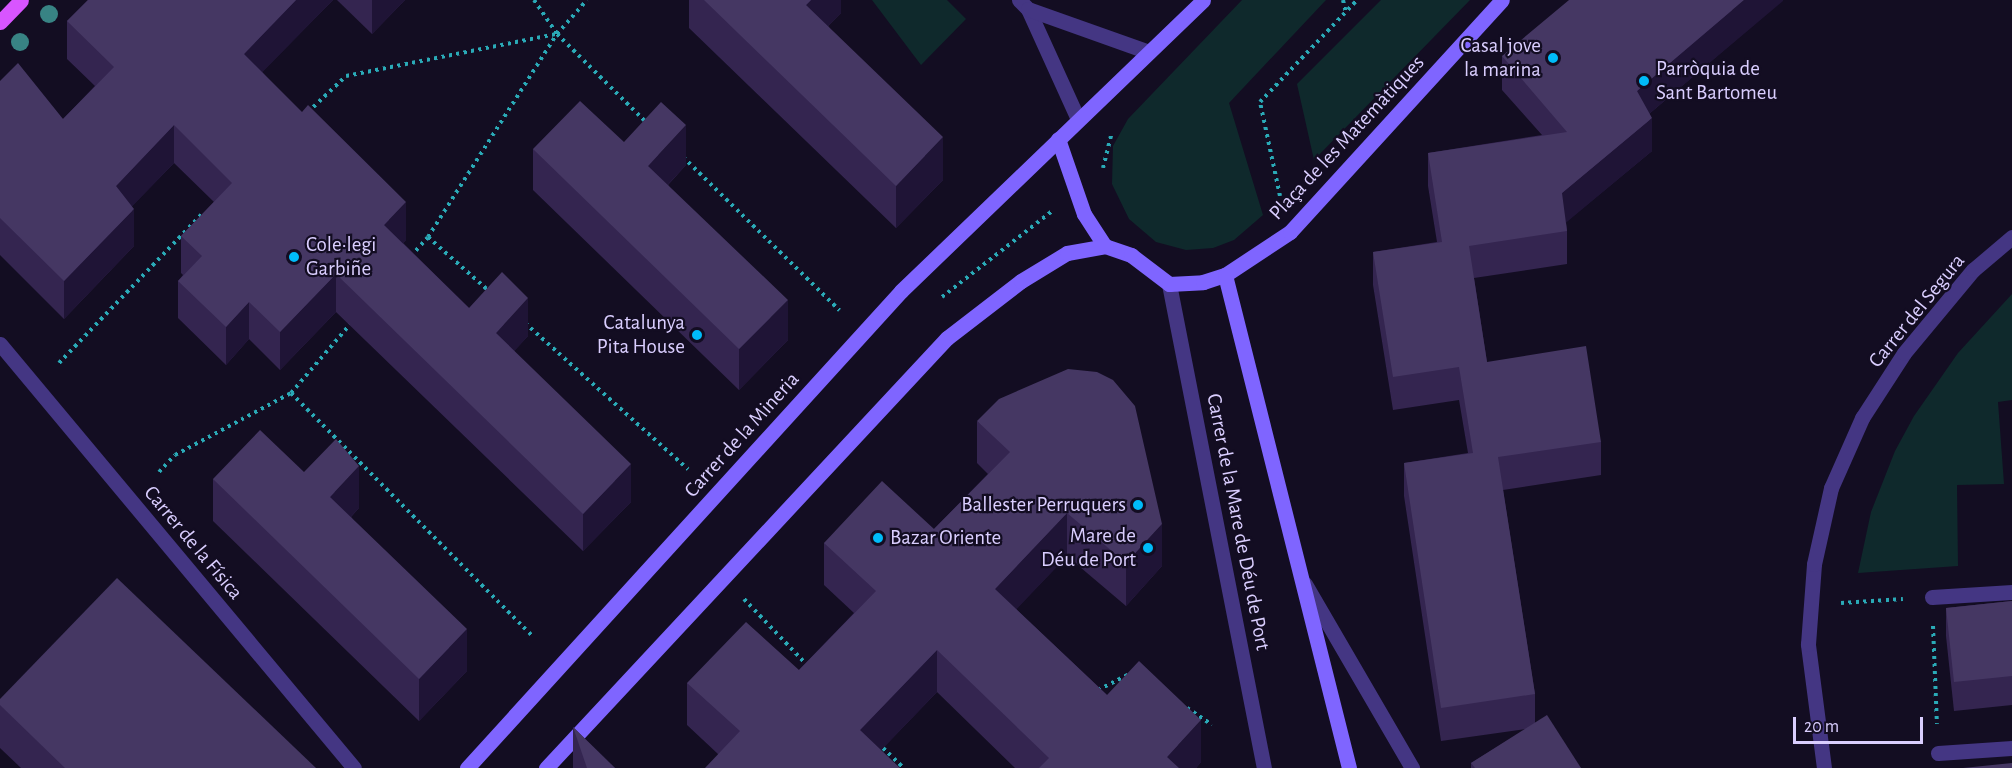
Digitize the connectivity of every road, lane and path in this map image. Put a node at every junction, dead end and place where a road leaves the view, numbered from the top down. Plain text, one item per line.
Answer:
1 (21, 0) edge
2 (534, 0) edge
3 (587, 0) edge
4 (1203, 0) edge
5 (1343, 0) edge
6 (1357, 0) edge
7 (1502, 0) edge
8 (1023, 4) edge
9 (1346, 13) junction
10 (0, 22) edge
11 (557, 34) junction
12 (1149, 52) junction
13 (303, 117) edge
14 (1078, 119) junction
15 (651, 126) edge
16 (1058, 139) junction
17 (1106, 148) dead end
18 (676, 151) edge
19 (1103, 173) dead end
20 (1280, 196) dead end
21 (211, 206) edge
22 (1055, 209) dead end
23 (428, 237) junction
24 (2012, 237) edge
25 (1105, 246) junction
26 (405, 263) edge
27 (1225, 275) junction
28 (1169, 284) junction
29 (948, 293) dead end
30 (499, 300) edge
31 (839, 310) dead end
32 (359, 315) edge
33 (517, 316) edge
34 (0, 344) edge
35 (59, 363) dead end
36 (291, 393) junction
37 (688, 469) dead end
38 (159, 472) dead end
39 (1302, 579) junction
40 (2012, 592) edge
41 (1932, 597) junction
42 (744, 598) dead end
43 (1838, 603) dead end
44 (531, 635) dead end
45 (809, 668) edge
46 (1134, 671) edge
47 (1092, 693) edge
48 (1183, 705) edge
49 (1212, 725) dead end
50 (883, 748) edge
51 (2012, 748) edge
52 (1938, 753) joint
53 (354, 768) edge
54 (467, 768) edge
55 (546, 768) edge
56 (904, 768) edge
57 (1264, 768) edge
58 (1349, 768) edge
59 (1412, 768) edge
60 (1824, 768) edge

1 - 10 main road
2 - 11 path
3 - 11 path
4 - 12 street
5 - 9 path
6 - 9 path, Plaça de les Matemàtiques
7 - 27 street, Plaça de les Matemàtiques
8 - 12 street
8 - 14 street
9 - 20 path, Plaça de les Matemàtiques
11 - 13 path
11 - 15 path
11 - 23 path
12 - 14 street
14 - 16 street
16 - 25 street
16 - 54 street, Carrer de la Mineria
17 - 19 path
18 - 31 path
21 - 35 path
22 - 29 path
23 - 26 path
23 - 30 path
24 - 60 street, Carrer del Segura
25 - 28 street
25 - 55 street
27 - 28 street, Plaça de les Matemàtiques
27 - 39 street, Carrer de la Mare de Déu de Port
28 - 57 street, Carrer de la Mare de Déu de Port
32 - 36 path
33 - 37 path
34 - 53 street, Carrer de la Física
36 - 38 path
36 - 44 path
39 - 58 street, Carrer de la Mare de Déu de Port
39 - 59 street, Carrer de la Mare de Déu de Port
40 - 41 street
41 - 43 path
41 - 52 path
42 - 45 path
46 - 47 path
48 - 49 path
50 - 56 path
51 - 52 street

